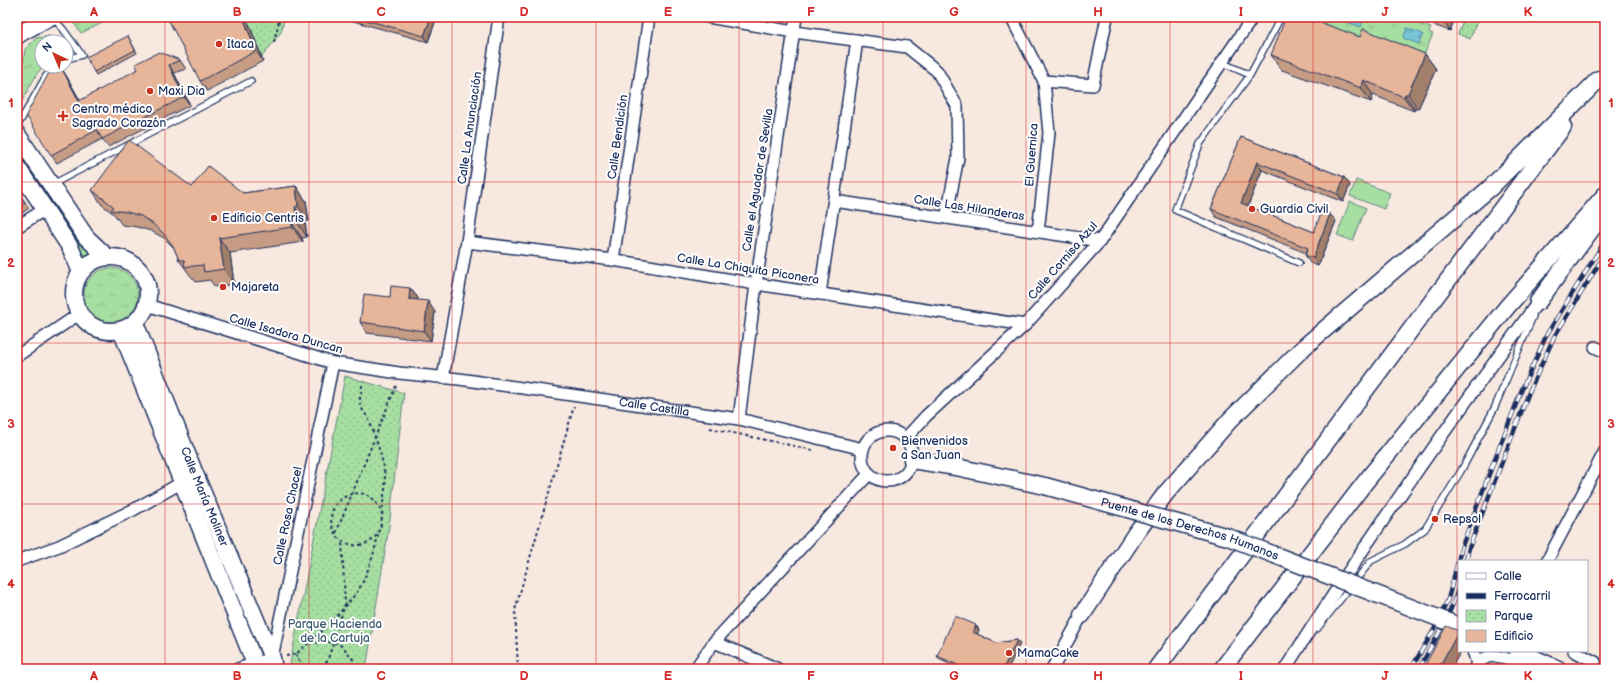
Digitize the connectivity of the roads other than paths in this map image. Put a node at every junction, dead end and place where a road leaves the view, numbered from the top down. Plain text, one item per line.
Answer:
1 (51, 17) edge
2 (499, 17) edge
3 (650, 17) edge
4 (708, 17) edge
5 (796, 17) edge
6 (1011, 17) edge
7 (1107, 17) edge
8 (1253, 17) edge
9 (1281, 17) edge
10 (794, 32) junction
11 (67, 34) edge
12 (17, 36) edge
13 (857, 40) junction
14 (74, 44) edge
15 (74, 57) edge
16 (1223, 63) junction
17 (48, 74) edge
18 (1250, 75) junction
19 (1602, 75) edge
20 (1044, 80) junction
21 (251, 81) dead end
22 (17, 127) edge
23 (17, 134) edge
24 (17, 167) edge
25 (51, 185) junction
26 (1605, 195) edge
27 (834, 201) junction
28 (45, 209) junction
29 (1605, 211) edge
30 (946, 218) junction
31 (17, 227) edge
32 (1038, 232) junction
33 (1100, 241) junction
34 (467, 242) junction
35 (107, 257) junction
36 (613, 260) junction
37 (1299, 263) dead end
38 (81, 272) junction
39 (756, 284) junction
40 (820, 294) junction
41 (1538, 302) junction
42 (147, 305) junction
43 (79, 314) junction
44 (135, 323) junction
45 (1025, 325) junction
46 (121, 330) junction
47 (1595, 347) dead end
48 (1605, 352) edge
49 (17, 356) edge
50 (333, 363) junction
51 (443, 378) junction
52 (739, 419) junction
53 (905, 439) junction
54 (863, 449) junction
55 (1605, 451) edge
56 (912, 460) junction
57 (195, 474) junction
58 (870, 474) junction
59 (181, 482) junction
60 (1548, 560) edge
61 (17, 561) edge
62 (1082, 615) joint
63 (1458, 626) edge
64 (714, 642) junction
65 (1473, 652) edge
66 (1576, 652) edge
67 (1508, 654) edge
68 (273, 664) edge
69 (1287, 665) edge
70 (257, 666) edge
71 (1476, 666) edge
72 (238, 669) edge
73 (695, 669) edge
74 (778, 669) edge
75 (1052, 669) edge
76 (1156, 669) edge
77 (1222, 669) edge
78 (1533, 669) edge
79 (1558, 669) edge
80 (1595, 669) edge

1 - 11 lane
1 - 12 main road
2 - 34 street, Calle La Anunciación
3 - 36 street, Calle Bendición
4 - 10 street
5 - 10 street, Calle el Aguador de Sevilla
6 - 20 street
7 - 20 street
8 - 16 street, Calle Cornisa Azul
9 - 18 lane
10 - 13 street
10 - 39 street, Calle el Aguador de Sevilla
13 - 27 street
13 - 30 street
14 - 15 lane
16 - 18 lane
16 - 33 street, Calle Cornisa Azul
17 - 22 lane
18 - 37 lane
19 - 62 main road
19 - 76 main road
20 - 32 street, El Guernica
21 - 25 lane
23 - 25 main road
24 - 28 main road
25 - 35 main road
26 - 77 main road
27 - 30 street, Calle Las Hilanderas
27 - 40 street
28 - 31 street
28 - 38 main road
29 - 41 main road
30 - 32 street, Calle Las Hilanderas
32 - 33 street, Calle Las Hilanderas
33 - 45 street, Calle Cornisa Azul
34 - 36 street, Calle La Chiquita Piconera
34 - 51 street, Calle La Anunciación
35 - 38 main road
35 - 42 main road
36 - 39 street, Calle La Chiquita Piconera
38 - 43 main road
39 - 40 street, Calle La Chiquita Piconera
39 - 52 street, Calle el Aguador de Sevilla
40 - 45 street, Calle La Chiquita Piconera
41 - 69 street
41 - 69 lane
42 - 44 main road
42 - 50 street, Calle Isadora Duncan
43 - 46 main road
43 - 49 street
44 - 46 main road
44 - 57 main road, Calle María Moliner
45 - 53 street, Calle Cornisa Azul
46 - 59 main road, Calle María Moliner
47 - 48 street
50 - 51 street, Calle Isadora Duncan
50 - 68 street, Calle Rosa Chacel
51 - 52 street, Calle Castilla
52 - 54 street, Calle Castilla
53 - 54 street
53 - 56 street
54 - 58 street
55 - 60 street
56 - 58 street
56 - 63 main road, Puente de los Derechos Humanos, bridge
57 - 59 street
57 - 68 main road, Calle María Moliner
58 - 64 street
59 - 61 street
59 - 70 main road, Calle María Moliner
62 - 75 street
64 - 73 street
64 - 74 street
65 - 71 street
66 - 80 street
67 - 71 street
67 - 78 street
67 - 79 main road
68 - 70 street
70 - 72 street

